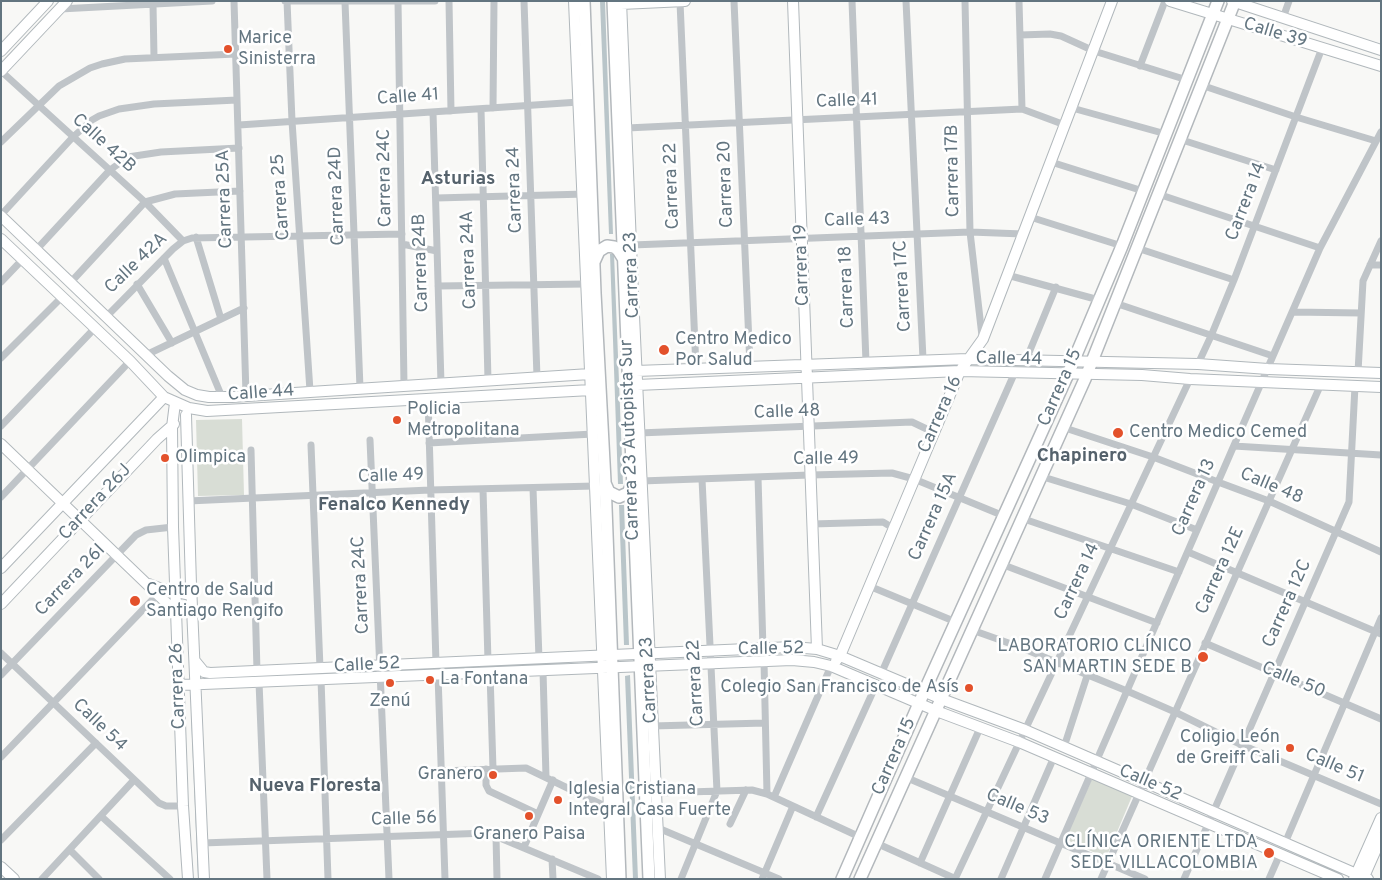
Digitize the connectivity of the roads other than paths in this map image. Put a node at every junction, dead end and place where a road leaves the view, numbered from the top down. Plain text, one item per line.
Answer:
1 (48, 1) edge
2 (67, 1) edge
3 (212, 1) edge
4 (234, 1) edge
5 (435, 1) edge
6 (449, 1) edge
7 (494, 1) edge
8 (524, 1) edge
9 (574, 1) edge
10 (584, 1) edge
11 (685, 1) edge
12 (734, 1) edge
13 (793, 1) edge
14 (852, 1) edge
15 (906, 1) edge
16 (965, 1) edge
17 (1019, 1) edge
18 (1112, 1) edge
19 (1165, 1) edge
20 (1170, 1) edge
21 (1218, 1) edge
22 (1289, 1) edge
23 (286, 2) edge
24 (345, 2) edge
25 (398, 2) edge
26 (618, 2) edge
27 (680, 2) edge
28 (1234, 2) edge
29 (153, 4) junction
30 (60, 9) junction
31 (1213, 15) junction
32 (1283, 18) junction
33 (1228, 19) junction
34 (1020, 35) junction
35 (1322, 48) junction
36 (1381, 50) edge
37 (1, 51) edge
38 (1094, 51) junction
39 (236, 54) junction
40 (154, 57) junction
41 (1140, 66) junction
42 (1381, 66) edge
43 (1, 71) edge
44 (1187, 80) junction
45 (1201, 85) junction
46 (237, 100) junction
47 (579, 102) junction
48 (38, 105) junction
49 (528, 105) junction
50 (493, 108) junction
51 (1072, 108) junction
52 (480, 109) junction
53 (1022, 109) junction
54 (451, 111) junction
55 (433, 112) junction
56 (968, 112) junction
57 (400, 114) junction
58 (911, 115) junction
59 (856, 116) junction
60 (350, 117) junction
61 (1296, 117) junction
62 (797, 119) junction
63 (292, 121) junction
64 (739, 122) junction
65 (238, 125) junction
66 (1065, 125) junction
67 (685, 126) junction
68 (627, 128) junction
69 (1381, 132) edge
70 (1166, 134) junction
71 (73, 137) junction
72 (1180, 139) junction
73 (1376, 141) junction
74 (1, 142) edge
75 (239, 148) junction
76 (1051, 162) junction
77 (110, 170) junction
78 (1276, 170) junction
79 (240, 191) junction
80 (1143, 191) junction
81 (625, 192) junction
82 (587, 194) junction
83 (1158, 194) junction
84 (531, 196) junction
85 (483, 197) junction
86 (436, 198) junction
87 (145, 202) junction
88 (1, 215) edge
89 (1030, 217) junction
90 (1254, 225) junction
91 (970, 232) junction
92 (402, 234) junction
93 (917, 234) junction
94 (1023, 234) junction
95 (354, 235) junction
96 (300, 236) junction
97 (861, 236) junction
98 (196, 237) junction
99 (242, 237) junction
100 (802, 238) junction
101 (1, 239) edge
102 (744, 240) junction
103 (183, 241) junction
104 (1381, 241) edge
105 (690, 242) junction
106 (402, 244) junction
107 (632, 245) junction
108 (1122, 246) junction
109 (1137, 248) junction
110 (1320, 248) junction
111 (37, 250) junction
112 (437, 251) junction
113 (164, 258) junction
114 (23, 259) junction
115 (51, 263) junction
116 (624, 265) junction
117 (1370, 265) junction
118 (1381, 265) edge
119 (594, 266) junction
120 (1007, 275) junction
121 (40, 276) junction
122 (1234, 280) junction
123 (1, 282) edge
124 (70, 282) junction
125 (138, 284) junction
126 (586, 284) junction
127 (486, 285) junction
128 (534, 285) junction
129 (438, 286) junction
130 (1056, 287) junction
131 (595, 293) junction
132 (62, 297) junction
133 (1099, 300) junction
134 (1115, 303) junction
135 (244, 308) junction
136 (1293, 312) junction
137 (1360, 313) junction
138 (106, 316) junction
139 (221, 319) junction
140 (588, 322) junction
141 (95, 328) junction
142 (195, 332) junction
143 (631, 334) junction
144 (1211, 336) junction
145 (983, 339) junction
146 (597, 342) junction
147 (172, 343) junction
148 (146, 355) junction
149 (1273, 356) junction
150 (1, 358) edge
151 (968, 359) junction
152 (923, 360) junction
153 (1026, 360) junction
154 (1074, 361) junction
155 (130, 362) junction
156 (866, 362) junction
157 (1092, 362) junction
158 (806, 364) junction
159 (1198, 364) junction
160 (750, 366) junction
161 (696, 368) junction
162 (1268, 369) junction
163 (636, 371) junction
164 (960, 371) junction
165 (1015, 372) junction
166 (1358, 372) junction
167 (1381, 373) edge
168 (590, 374) junction
169 (1068, 374) junction
170 (1086, 374) junction
171 (537, 377) junction
172 (521, 378) junction
173 (807, 378) junction
174 (1190, 379) junction
175 (488, 380) junction
176 (441, 383) junction
177 (1262, 383) junction
178 (1321, 384) junction
179 (404, 385) junction
180 (637, 385) junction
181 (1355, 386) junction
182 (1381, 387) edge
183 (360, 388) junction
184 (591, 390) junction
185 (310, 391) junction
186 (261, 394) junction
187 (246, 395) junction
188 (522, 395) junction
189 (164, 397) junction
190 (222, 397) junction
191 (428, 399) junction
192 (175, 403) junction
193 (262, 409) junction
194 (196, 410) junction
195 (186, 415) junction
196 (634, 415) junction
197 (1, 426) edge
198 (172, 426) junction
199 (808, 427) junction
200 (1062, 427) junction
201 (596, 431) junction
202 (933, 432) junction
203 (639, 433) junction
204 (370, 440) dead end
205 (429, 443) junction
206 (1, 444) edge
207 (311, 445) dead end
208 (1234, 446) junction
209 (1292, 449) junction
210 (251, 450) dead end
211 (1352, 453) junction
212 (1381, 454) edge
213 (1153, 457) junction
214 (27, 469) junction
215 (810, 475) junction
216 (1040, 476) junction
217 (758, 477) junction
218 (702, 479) junction
219 (914, 479) junction
220 (637, 480) junction
221 (1218, 482) junction
222 (600, 484) junction
223 (533, 488) junction
224 (483, 489) junction
225 (430, 490) junction
226 (373, 493) junction
227 (313, 495) junction
228 (1, 497) edge
229 (958, 497) junction
230 (253, 498) junction
231 (188, 500) junction
232 (1269, 501) junction
233 (62, 504) junction
234 (1131, 504) junction
235 (1004, 516) junction
236 (1021, 518) junction
237 (80, 520) junction
238 (812, 524) junction
239 (173, 527) junction
240 (894, 528) junction
241 (1197, 530) junction
242 (1336, 532) junction
243 (1110, 550) junction
244 (1188, 552) junction
245 (1381, 552) edge
246 (116, 556) junction
247 (1001, 564) junction
248 (1, 568) edge
249 (1179, 572) junction
250 (1237, 573) junction
251 (147, 583) junction
252 (869, 586) junction
253 (175, 592) junction
254 (157, 595) junction
255 (191, 595) junction
256 (1088, 596) junction
257 (1306, 602) junction
258 (912, 603) junction
259 (1, 604) edge
260 (176, 612) junction
261 (1381, 618) edge
262 (956, 622) junction
263 (1157, 623) junction
264 (972, 630) junction
265 (1378, 633) edge
266 (1205, 643) junction
267 (763, 649) junction
268 (817, 649) junction
269 (1, 652) edge
270 (710, 652) junction
271 (645, 655) junction
272 (607, 656) junction
273 (840, 656) junction
274 (539, 659) junction
275 (195, 661) junction
276 (488, 661) junction
277 (764, 661) junction
278 (436, 663) junction
279 (1056, 663) junction
280 (13, 664) junction
281 (711, 664) junction
282 (380, 666) junction
283 (831, 666) junction
284 (645, 667) junction
285 (320, 668) junction
286 (607, 668) junction
287 (543, 671) junction
288 (490, 673) junction
289 (1274, 673) junction
290 (881, 674) junction
291 (438, 675) junction
292 (1, 676) edge
293 (258, 676) junction
294 (1088, 676) junction
295 (381, 677) junction
296 (892, 678) junction
297 (321, 679) junction
298 (196, 684) junction
299 (180, 685) junction
300 (876, 685) junction
301 (887, 690) junction
302 (1127, 691) junction
303 (924, 692) junction
304 (940, 698) junction
305 (53, 702) junction
306 (919, 703) junction
307 (1345, 704) junction
308 (935, 710) junction
309 (1175, 712) junction
310 (1381, 719) edge
311 (765, 723) junction
312 (714, 724) junction
313 (652, 726) junction
314 (980, 728) junction
315 (614, 730) junction
316 (1025, 730) junction
317 (1019, 742) junction
318 (96, 743) junction
319 (607, 743) junction
320 (1242, 745) junction
321 (1064, 747) junction
322 (1, 757) edge
323 (1054, 757) junction
324 (1096, 762) junction
325 (489, 769) junction
326 (441, 771) junction
327 (1091, 773) junction
328 (1314, 775) junction
329 (546, 777) junction
330 (905, 777) junction
331 (134, 780) junction
332 (553, 780) junction
333 (608, 782) junction
334 (1144, 782) junction
335 (746, 790) junction
336 (717, 791) junction
337 (617, 792) junction
338 (1139, 793) junction
339 (656, 794) junction
340 (770, 796) junction
341 (949, 796) junction
342 (1381, 804) edge
343 (183, 806) junction
344 (793, 806) junction
345 (609, 808) junction
346 (987, 812) junction
347 (1213, 812) junction
348 (538, 814) junction
349 (102, 816) junction
350 (816, 817) junction
351 (1381, 818) edge
352 (1208, 822) junction
353 (654, 824) junction
354 (730, 824) dead end
355 (1024, 827) junction
356 (444, 834) junction
357 (387, 835) junction
358 (496, 836) junction
359 (860, 837) junction
360 (326, 838) junction
361 (1381, 838) edge
362 (1, 840) edge
363 (266, 840) junction
364 (202, 843) junction
365 (1060, 843) junction
366 (1285, 843) junction
367 (695, 844) junction
368 (876, 844) junction
369 (524, 847) junction
370 (70, 850) junction
371 (1280, 854) junction
372 (552, 859) junction
373 (920, 863) junction
374 (1108, 863) junction
375 (1, 867) edge
376 (763, 876) edge
377 (1361, 878) edge
378 (14, 879) edge
379 (42, 879) edge
380 (99, 879) edge
381 (170, 879) edge
382 (188, 879) edge
383 (204, 879) edge
384 (267, 879) edge
385 (328, 879) edge
386 (389, 879) edge
387 (446, 879) edge
388 (497, 879) edge
389 (553, 879) edge
390 (598, 879) edge
391 (612, 879) edge
392 (620, 879) edge
393 (650, 879) edge
394 (660, 879) edge
395 (681, 879) edge
396 (779, 879) edge
397 (842, 879) edge
398 (860, 879) edge
399 (956, 879) edge
400 (1001, 879) edge
401 (1045, 879) edge
402 (1101, 879) edge
403 (1145, 879) edge
404 (1184, 879) edge
405 (1269, 879) edge
406 (1338, 879) edge

1 - 37 street
2 - 30 street
3 - 29 street
4 - 39 street, Carrera 25A
5 - 25 street
6 - 54 street
7 - 50 street
8 - 49 street, Carrera 24
9 - 47 street
10 - 82 main road, Carrera 23 Autopista Sur
11 - 27 street
12 - 64 street, Carrera 20
13 - 62 street, Carrera 19
14 - 59 street, Carrera 18
15 - 58 street, Carrera 17C
16 - 56 street, Carrera 17B
17 - 34 street
18 - 38 street, Carrera 16
19 - 41 street
20 - 31 street, Calle 39
21 - 31 main road, Carrera 15
22 - 32 street
23 - 24 street
23 - 63 street, Carrera 25
24 - 25 street
24 - 60 street, Carrera 24D
25 - 57 street, Carrera 24C
26 - 27 street
26 - 68 street, Carrera 23
26 - 81 main road, Carrera 23 Autopista Sur
27 - 67 street, Carrera 22
28 - 32 street, Calle 39
28 - 33 main road, Carrera 15
29 - 30 street
29 - 40 street
30 - 43 street
31 - 33 street, Calle 39
31 - 44 main road, Carrera 15
32 - 36 street, Calle 39
33 - 35 street, Calle 39
33 - 45 main road, Carrera 15
34 - 38 street
34 - 53 street
35 - 42 street, Calle 39
35 - 61 street, Carrera 14
38 - 41 street
38 - 51 street, Carrera 16
39 - 40 street
39 - 46 street, Carrera 25A
40 - 48 street
41 - 44 street
43 - 48 street, Calle 42B
44 - 70 main road, Carrera 15
45 - 61 street
45 - 72 main road, Carrera 15
46 - 65 street, Carrera 25A
46 - 71 street
47 - 49 street, Calle 41
47 - 82 street
48 - 71 street, Calle 42B
48 - 74 street
49 - 50 street, Calle 41
49 - 84 street, Carrera 24
50 - 52 street, Calle 41
51 - 66 street, Carrera 16
51 - 70 street
52 - 54 street, Calle 41
52 - 85 street, Carrera 24A
53 - 56 street, Calle 41
53 - 66 street, Calle 41
54 - 55 street, Calle 41
55 - 57 street, Calle 41
55 - 86 street, Carrera 24B
56 - 58 street, Calle 41
56 - 91 street, Carrera 17B
57 - 60 street, Calle 41
57 - 92 street, Carrera 24C
58 - 59 street, Calle 41
58 - 93 street, Carrera 17C
59 - 62 street, Calle 41
59 - 97 street, Carrera 18
60 - 63 street, Calle 41
60 - 95 street, Carrera 24D
61 - 73 street
61 - 78 street, Carrera 14
62 - 64 street, Calle 41
62 - 100 street, Carrera 19
63 - 65 street, Calle 41
63 - 96 street, Carrera 25
64 - 67 street, Calle 41
64 - 102 street, Carrera 20
65 - 75 street, Carrera 25A
66 - 76 street, Carrera 16
67 - 68 street, Calle 41
67 - 105 street, Carrera 22
68 - 81 street, Carrera 23
69 - 73 street, Carrera 13
70 - 80 main road, Carrera 15
71 - 77 street, Calle 42B
71 - 88 street
72 - 78 street
72 - 83 main road, Carrera 15
73 - 110 street, Carrera 13
75 - 77 street
75 - 79 street, Carrera 25A
76 - 80 street
76 - 89 street, Carrera 16
77 - 87 street, Calle 42B
77 - 111 street
78 - 90 street, Carrera 14
79 - 87 street
79 - 99 street, Carrera 25A
80 - 108 main road, Carrera 15
81 - 107 street, Carrera 23
81 - 116 main road, Carrera 23 Autopista Sur
82 - 84 street
82 - 119 main road, Carrera 23 Autopista Sur
82 - 126 street
83 - 90 street
83 - 109 main road, Carrera 15
84 - 85 street
84 - 128 street, Carrera 24
85 - 86 street
85 - 127 street, Carrera 24A
86 - 112 street, Carrera 24B
87 - 103 street, Calle 42B
87 - 124 street
88 - 111 street, Calle 44
89 - 94 street, Carrera 16
89 - 108 street
90 - 110 street
90 - 122 street, Carrera 14
91 - 93 street, Calle 43
91 - 94 street, Calle 43
91 - 145 street, Carrera 17B
92 - 95 street, Calle 42A
92 - 106 street, Carrera 24C
93 - 97 street, Calle 43
93 - 152 street, Carrera 17C
94 - 120 street, Carrera 16
95 - 96 street, Calle 42A
95 - 183 street, Carrera 24D
96 - 99 street, Calle 42A
96 - 185 street, Carrera 25
97 - 100 street, Calle 43
97 - 156 street, Carrera 18
98 - 99 street, Calle 42A
98 - 103 street, Calle 42A
98 - 139 street
99 - 135 street, Carrera 25A
100 - 102 street, Calle 43
100 - 158 street, Carrera 19
101 - 114 street, Calle 44
102 - 105 street, Calle 43
102 - 160 street, Carrera 20
103 - 113 street, Calle 42A
104 - 117 street
105 - 107 street, Calle 43
105 - 161 street, Carrera 22
106 - 112 street
106 - 179 street, Carrera 24C
107 - 143 street, Carrera 23
108 - 133 main road, Carrera 15
109 - 122 street
109 - 134 main road, Carrera 15
110 - 136 street, Carrera 13
111 - 115 street, Calle 44
112 - 129 street, Carrera 24B
113 - 125 street, Calle 42A
113 - 142 street
114 - 121 street, Calle 44
114 - 123 street
115 - 121 street
115 - 124 street, Calle 44
116 - 119 main road
116 - 143 main road, Carrera 23 Autopista Sur
117 - 118 street
117 - 137 street
119 - 131 main road, Carrera 23 Autopista Sur
120 - 130 street
120 - 145 street, Carrera 16
121 - 132 street, Calle 44
122 - 144 street, Carrera 14
124 - 138 street, Calle 44
125 - 138 street, Calle 42A
125 - 147 street
126 - 128 street
126 - 140 street
127 - 128 street
127 - 129 street
127 - 175 street, Carrera 24A
128 - 171 street, Carrera 24
129 - 176 street, Carrera 24B
130 - 133 street
130 - 153 street
131 - 140 main road
131 - 146 main road, Carrera 23 Autopista Sur
132 - 141 street, Calle 44
132 - 150 street
133 - 154 main road, Carrera 15
134 - 144 street
134 - 157 main road, Carrera 15
135 - 139 street
135 - 187 street, Carrera 25A
136 - 137 street
136 - 149 street, Carrera 13
137 - 166 street
138 - 148 street, Calle 44
139 - 142 street
140 - 146 main road
140 - 168 street
141 - 155 street, Calle 44
141 - 197 street
142 - 147 street
142 - 190 street
143 - 163 street, Carrera 23
143 - 196 main road, Carrera 23 Autopista Sur
144 - 149 street
144 - 159 street, Carrera 14
145 - 151 street, Carrera 16
146 - 201 main road, Carrera 23 Autopista Sur
147 - 148 street
148 - 190 street, Calle 44
149 - 162 street, Carrera 13
151 - 152 street, Calle 44
151 - 153 street, Calle 44
151 - 164 street, Carrera 16
152 - 156 street, Calle 44
153 - 154 street, Calle 44
154 - 157 street, Calle 44
154 - 169 main road, Carrera 15
155 - 189 street, Calle 44
155 - 214 street
156 - 158 street, Calle 44
157 - 159 street, Calle 44
157 - 170 main road, Carrera 15
158 - 160 street, Calle 44
158 - 173 street, Carrera 19
159 - 162 street, Calle 44
160 - 161 street, Calle 44
161 - 163 street, Calle 44
162 - 166 street, Calle 44
162 - 177 street, Carrera 13
163 - 180 street, Carrera 23
164 - 165 street, Calle 44
164 - 173 street, Calle 44
164 - 202 street, Carrera 16
165 - 169 street, Calle 44
165 - 229 street, Carrera 15A
166 - 167 street, Calle 44
168 - 171 street, Calle 44
168 - 184 street
169 - 170 street, Calle 44
169 - 235 main road, Carrera 15
170 - 174 street, Calle 44
170 - 200 main road, Carrera 15
171 - 172 street, Calle 44
172 - 175 street, Calle 44
172 - 188 street
173 - 180 street, Calle 44
173 - 199 street, Carrera 19
174 - 177 street, Calle 44
174 - 213 street, Carrera 14
175 - 176 street, Calle 44
176 - 179 street, Calle 44
177 - 178 street, Calle 44
177 - 208 street, Carrera 13
178 - 181 street, Calle 44
178 - 209 street, Carrera 12E
179 - 183 street, Calle 44
180 - 196 street, Carrera 23
181 - 182 street, Calle 44
181 - 211 street, Carrera 12C
183 - 185 street, Calle 44
184 - 188 street, Calle 44
184 - 201 street
185 - 186 street, Calle 44
186 - 187 street, Calle 44
186 - 193 street
187 - 190 street, Calle 44
188 - 191 street, Calle 44
189 - 192 street, Calle 44
189 - 233 street, Carrera 26J
191 - 193 street, Calle 44
191 - 205 street
192 - 194 street, Calle 44
192 - 198 street, Carrera 26
193 - 194 street, Calle 44
194 - 195 street, Carrera 26J
195 - 198 street, Carrera 26J
195 - 231 street, Carrera 26
196 - 203 street, Carrera 23
196 - 220 main road, Carrera 23 Autopista Sur
198 - 237 street, Carrera 26J
198 - 239 street, Carrera 26
199 - 202 street, Calle 48
199 - 203 street, Calle 48
199 - 215 street, Carrera 19
200 - 213 street, Calle 48
200 - 216 main road, Carrera 15
201 - 205 street
201 - 222 main road, Carrera 23 Autopista Sur
202 - 219 street, Carrera 16
203 - 220 street, Carrera 23
204 - 226 street, Carrera 24C
205 - 225 street
206 - 214 street
207 - 227 street
208 - 209 street
208 - 221 street, Carrera 13
209 - 211 street
209 - 232 street, Carrera 12E
210 - 230 street
211 - 212 street
211 - 242 street, Carrera 12C
213 - 221 street, Calle 48
213 - 234 street, Carrera 14
214 - 228 street
214 - 233 street
215 - 217 street, Calle 49
215 - 219 street, Calle 49
215 - 238 street, Carrera 19
216 - 234 street
216 - 236 main road, Carrera 15
217 - 218 street, Calle 49
217 - 267 street
218 - 220 street, Calle 49
218 - 270 street, Carrera 22
219 - 229 street, Calle 49
219 - 240 street, Carrera 16
220 - 222 main road
220 - 271 main road, Carrera 23 Autopista Sur
221 - 232 street, Calle 48
221 - 241 street, Carrera 13
222 - 223 street, Calle 49
222 - 272 main road, Carrera 23 Autopista Sur
223 - 224 street, Calle 49
223 - 274 street
224 - 225 street, Calle 49
224 - 276 street
225 - 226 street, Calle 49
225 - 278 street
226 - 227 street, Calle 49
226 - 282 street, Carrera 24C
227 - 230 street, Calle 49
227 - 285 street
229 - 235 street, Calle 49
229 - 258 street, Carrera 15A
230 - 231 street, Calle 49
230 - 293 street
231 - 255 street, Carrera 26
232 - 242 street, Calle 48
232 - 250 street, Carrera 12E
233 - 237 street
233 - 248 street, Carrera 26J
234 - 241 street
234 - 243 street, Carrera 14
235 - 262 main road, Carrera 15
236 - 243 street
236 - 247 main road, Carrera 15
237 - 246 street
237 - 259 street, Carrera 26J
238 - 240 street
238 - 268 street, Carrera 19
239 - 246 street, Carrera 26I
239 - 253 street, Carrera 26
240 - 252 street, Carrera 16
241 - 244 street, Carrera 13
242 - 245 street, Calle 48
242 - 257 street, Carrera 12C
243 - 249 street
243 - 256 street, Carrera 14
244 - 249 street, Carrera 13
244 - 250 street
246 - 251 street
246 - 280 street, Carrera 26I
247 - 256 street
247 - 264 main road, Carrera 15
249 - 263 street, Carrera 13
250 - 257 street
250 - 266 street, Carrera 12E
251 - 253 street
251 - 254 street
252 - 258 street
252 - 273 street, Carrera 16
253 - 255 street
253 - 260 street, Carrera 26
254 - 260 street
254 - 305 street
255 - 275 street, Carrera 26
256 - 263 street
256 - 279 street, Carrera 14
257 - 265 street
257 - 289 street, Carrera 12C
258 - 262 street
258 - 290 street, Carrera 15A
260 - 299 street, Carrera 26
261 - 265 street
262 - 303 main road, Carrera 15
263 - 302 street, Carrera 13
264 - 279 street, Calle 51
264 - 304 main road, Carrera 15
265 - 307 street
266 - 289 street, Calle 50
266 - 309 street, Carrera 12E
267 - 268 street, Calle 52
267 - 270 street, Calle 52
268 - 273 street, Calle 52
269 - 280 street, Calle 54
270 - 271 street, Calle 52
270 - 281 street, Carrera 22
271 - 272 street, Calle 52
271 - 284 main road, Carrera 23 Autopista Sur
272 - 274 street, Calle 52
272 - 286 main road, Carrera 23 Autopista Sur
273 - 283 street, Carrera 16
273 - 290 street, Calle 52
274 - 276 street, Calle 52
275 - 293 street, Calle 52
275 - 298 street, Carrera 26
276 - 278 street, Calle 52
277 - 281 street, Calle 52
277 - 283 street, Calle 52
277 - 311 street
278 - 282 street, Calle 52
279 - 294 street, Calle 51
279 - 316 street, Carrera 14
280 - 292 street, Carrera 26I
280 - 305 street, Calle 54
281 - 284 street, Calle 52
281 - 312 street, Carrera 22
282 - 285 street, Calle 52
282 - 295 street, Carrera 24C
283 - 300 street, Calle 52
283 - 340 street, Carrera 16
284 - 286 street, Calle 52
284 - 313 street, Carrera 23
284 - 353 main road, Carrera 23 Autopista Sur
285 - 293 street, Calle 52
286 - 287 street, Calle 52
286 - 315 main road, Carrera 23 Autopista Sur
286 - 319 street
287 - 288 street, Calle 52
287 - 329 street
288 - 291 street, Calle 52
288 - 325 street
289 - 307 street, Calle 50
289 - 320 street, Carrera 12C
290 - 296 street, Calle 52
291 - 295 street, Calle 52
291 - 326 street
293 - 297 street, Calle 52
293 - 298 street, Calle 52
293 - 363 street
294 - 302 street, Calle 51
294 - 321 street
295 - 297 street, Calle 52
295 - 357 street, Carrera 24C
296 - 301 street
296 - 303 street, Calle 52
297 - 360 street
298 - 299 street, Calle 52
298 - 364 street, Carrera 26
299 - 343 street, Carrera 26
300 - 301 street, Calle 52
300 - 350 street
301 - 306 street, Calle 52
302 - 309 street, Calle 51
302 - 324 street, Carrera 13
303 - 304 street, Calle 52
303 - 306 main road, Carrera 15
304 - 308 main road, Carrera 15
304 - 316 street, Calle 52
305 - 318 street, Calle 54
305 - 322 street
306 - 308 street, Calle 52
306 - 359 main road, Carrera 15
307 - 310 street, Calle 50
307 - 328 street
308 - 314 street, Calle 52
308 - 330 main road, Carrera 15
309 - 320 street, Calle 51
309 - 334 street, Carrera 12E
311 - 312 street
311 - 340 street
312 - 313 street
312 - 336 street, Carrera 22
313 - 339 street, Carrera 23
314 - 317 street, Calle 52
314 - 341 street
315 - 319 main road
315 - 337 main road, Carrera 23 Autopista Sur
316 - 317 street, Carrera 14
316 - 321 street, Calle 52
317 - 323 street, Calle 52
317 - 346 street, Carrera 14
318 - 331 street, Calle 54
318 - 362 street
319 - 333 street
320 - 328 street, Calle 51
320 - 347 street, Carrera 12C
321 - 324 street, Calle 52
323 - 327 street, Calle 52
323 - 355 street
324 - 327 street, Carrera 13
324 - 334 street, Calle 52
325 - 326 street
325 - 329 street
325 - 348 street
326 - 356 street
327 - 338 street, Calle 52
327 - 365 street, Carrera 13
328 - 342 street, Calle 51
328 - 366 street
329 - 332 street
330 - 341 street, Calle 53
330 - 368 main road, Carrera 15
331 - 343 street, Calle 54
331 - 349 street
332 - 345 street
332 - 348 street
333 - 337 main road
333 - 345 street
334 - 338 street, Carrera 12E
334 - 347 street, Calle 52
335 - 336 street
335 - 340 street
335 - 354 street
336 - 339 street
336 - 367 street, Carrera 22
337 - 392 main road, Carrera 23 Autopista Sur
338 - 352 street, Calle 52
338 - 374 street, Carrera 12E
339 - 353 street, Carrera 23
340 - 344 street
341 - 346 street, Calle 53
341 - 373 street
343 - 382 street, Carrera 26
344 - 350 street
344 - 376 street
345 - 391 street
346 - 355 street, Calle 53
346 - 399 street, Carrera 14
347 - 352 street, Carrera 12C
347 - 366 street, Calle 52
348 - 369 street
349 - 370 street
349 - 381 street
350 - 359 street
351 - 377 street
352 - 371 street, Calle 52
352 - 404 street, Carrera 12C
353 - 367 street
353 - 393 main road, Carrera 23 Autopista Sur
353 - 394 street, Carrera 23
355 - 365 street, Calle 53
355 - 400 street
356 - 357 street, Calle 56
356 - 358 street, Calle 56
356 - 387 street
357 - 360 street, Calle 56
357 - 386 street, Carrera 24C
358 - 369 street, Calle 56
358 - 388 street
359 - 397 main road, Carrera 15
360 - 363 street, Calle 56
360 - 385 street
361 - 377 street
363 - 364 street, Calle 56
363 - 384 street
364 - 383 street, Carrera 26
365 - 374 street, Calle 53
365 - 401 street, Carrera 13
366 - 377 street, Calle 52
367 - 376 street
367 - 395 street, Carrera 22
368 - 373 street
368 - 398 main road, Carrera 15
369 - 372 street, Calle 56
370 - 379 street
370 - 380 street
371 - 405 street
371 - 406 street, Calle 52
372 - 389 street
372 - 390 street, Calle 56
373 - 399 street
374 - 402 street, Carrera 12E
374 - 403 street, Calle 53
375 - 378 street
376 - 396 street

